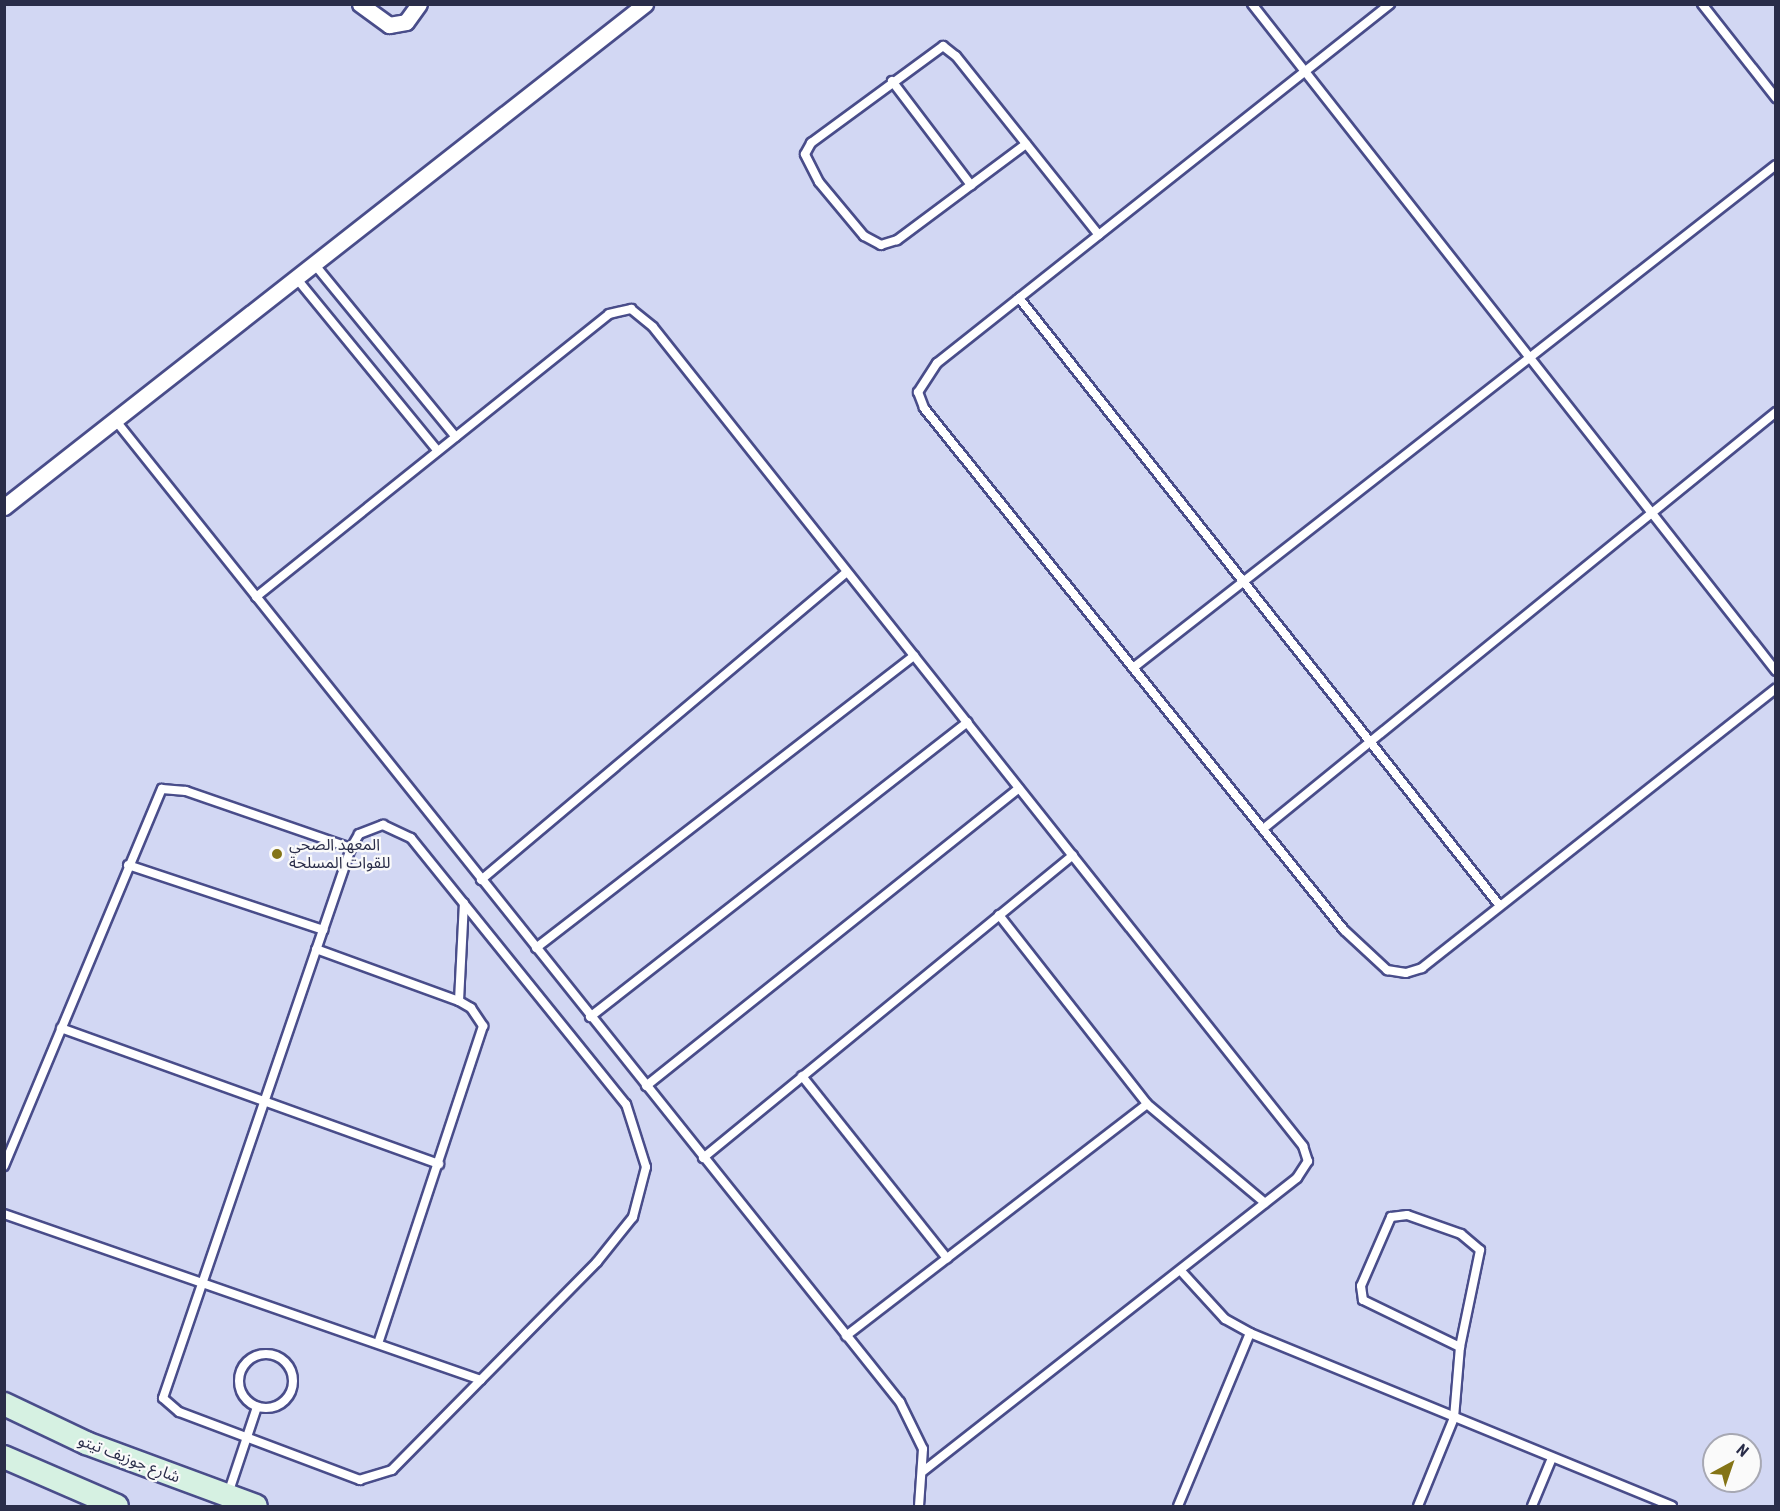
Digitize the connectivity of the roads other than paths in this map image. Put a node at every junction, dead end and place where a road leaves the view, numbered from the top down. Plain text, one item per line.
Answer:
1 (360, 4) edge
2 (419, 4) edge
3 (645, 4) edge
4 (1252, 4) edge
5 (1390, 4) edge
6 (1702, 4) edge
7 (1305, 72) junction
8 (892, 81) junction
9 (1776, 98) edge
10 (1026, 144) junction
11 (1776, 165) edge
12 (971, 185) junction
13 (1099, 235) junction
14 (315, 265) junction
15 (297, 279) junction
16 (1019, 298) junction
17 (1529, 357) junction
18 (1776, 412) edge
19 (116, 421) junction
20 (456, 437) junction
21 (438, 451) junction
22 (4, 507) edge
23 (1651, 512) junction
24 (847, 572) junction
25 (1246, 584) junction
26 (256, 597) junction
27 (914, 656) junction
28 (1133, 668) junction
29 (1776, 671) edge
30 (1776, 688) edge
31 (967, 722) junction
32 (1370, 741) junction
33 (1020, 788) junction
34 (1263, 829) junction
35 (351, 848) junction
36 (1073, 855) junction
37 (128, 865) junction
38 (481, 880) junction
39 (464, 903) junction
40 (1500, 906) junction
41 (999, 915) junction
42 (323, 930) junction
43 (536, 948) junction
44 (316, 949) junction
45 (459, 1001) junction
46 (590, 1017) junction
47 (61, 1028) junction
48 (802, 1076) junction
49 (646, 1086) junction
50 (263, 1100) junction
51 (1147, 1104) junction
52 (703, 1158) junction
53 (439, 1164) junction
54 (4, 1166) edge
55 (1266, 1203) junction
56 (4, 1214) edge
57 (947, 1258) junction
58 (1181, 1271) junction
59 (200, 1280) junction
60 (1250, 1333) junction
61 (846, 1335) junction
62 (378, 1343) junction
63 (1460, 1347) junction
64 (481, 1380) junction
65 (4, 1404) edge
66 (257, 1407) junction
67 (1454, 1418) junction
68 (246, 1436) junction
69 (4, 1457) edge
70 (1552, 1458) junction
71 (923, 1471) junction
72 (227, 1496) junction
73 (117, 1506) edge
74 (256, 1506) edge
75 (919, 1506) edge
76 (1178, 1506) edge
77 (1418, 1506) edge
78 (1532, 1506) edge
79 (1672, 1506) edge

1 - 2 street
3 - 14 street
4 - 7 lane
5 - 7 lane
6 - 9 lane
7 - 13 lane
7 - 17 lane
8 - 10 lane
8 - 12 lane
8 - 12 lane
10 - 12 lane
10 - 13 lane
11 - 17 lane
13 - 16 lane
14 - 15 street
14 - 20 lane
15 - 19 street
15 - 21 lane
16 - 25 lane
16 - 28 lane
17 - 23 lane
17 - 25 lane
18 - 23 lane
19 - 22 street
19 - 26 lane
20 - 21 lane
20 - 24 lane
21 - 26 lane
23 - 29 lane
23 - 32 lane
24 - 27 lane
24 - 38 lane
25 - 28 lane
25 - 32 lane
26 - 38 lane
27 - 31 lane
27 - 43 lane
28 - 34 lane
30 - 40 lane
31 - 33 lane
31 - 46 lane
32 - 34 lane
32 - 40 lane
33 - 36 lane
33 - 49 lane
34 - 40 lane
35 - 37 lane
35 - 39 lane
35 - 42 lane
36 - 41 lane
36 - 55 lane
37 - 42 lane
37 - 47 lane
38 - 43 lane
39 - 45 lane
39 - 64 lane
41 - 48 lane
41 - 51 lane
42 - 44 lane
43 - 46 lane
44 - 45 lane
44 - 50 lane
45 - 53 lane
46 - 49 lane
47 - 50 lane
47 - 54 lane
48 - 52 lane
48 - 57 lane
49 - 52 lane
50 - 53 lane
50 - 59 lane
51 - 55 lane
51 - 57 lane
52 - 61 lane
53 - 62 lane
55 - 58 lane
56 - 59 lane
57 - 61 lane
58 - 60 lane
58 - 71 lane
59 - 62 lane
59 - 68 lane
60 - 67 lane
60 - 76 lane
61 - 71 lane
62 - 64 lane
63 - 63 lane
63 - 67 lane
64 - 68 lane
65 - 72 main road, شارع جوزيف تيتو
66 - 66 lane
66 - 68 lane
67 - 70 lane
67 - 77 lane
68 - 72 lane
69 - 73 main road
70 - 78 lane
70 - 79 lane
71 - 75 lane
72 - 74 main road, شارع جوزيف تيتو

